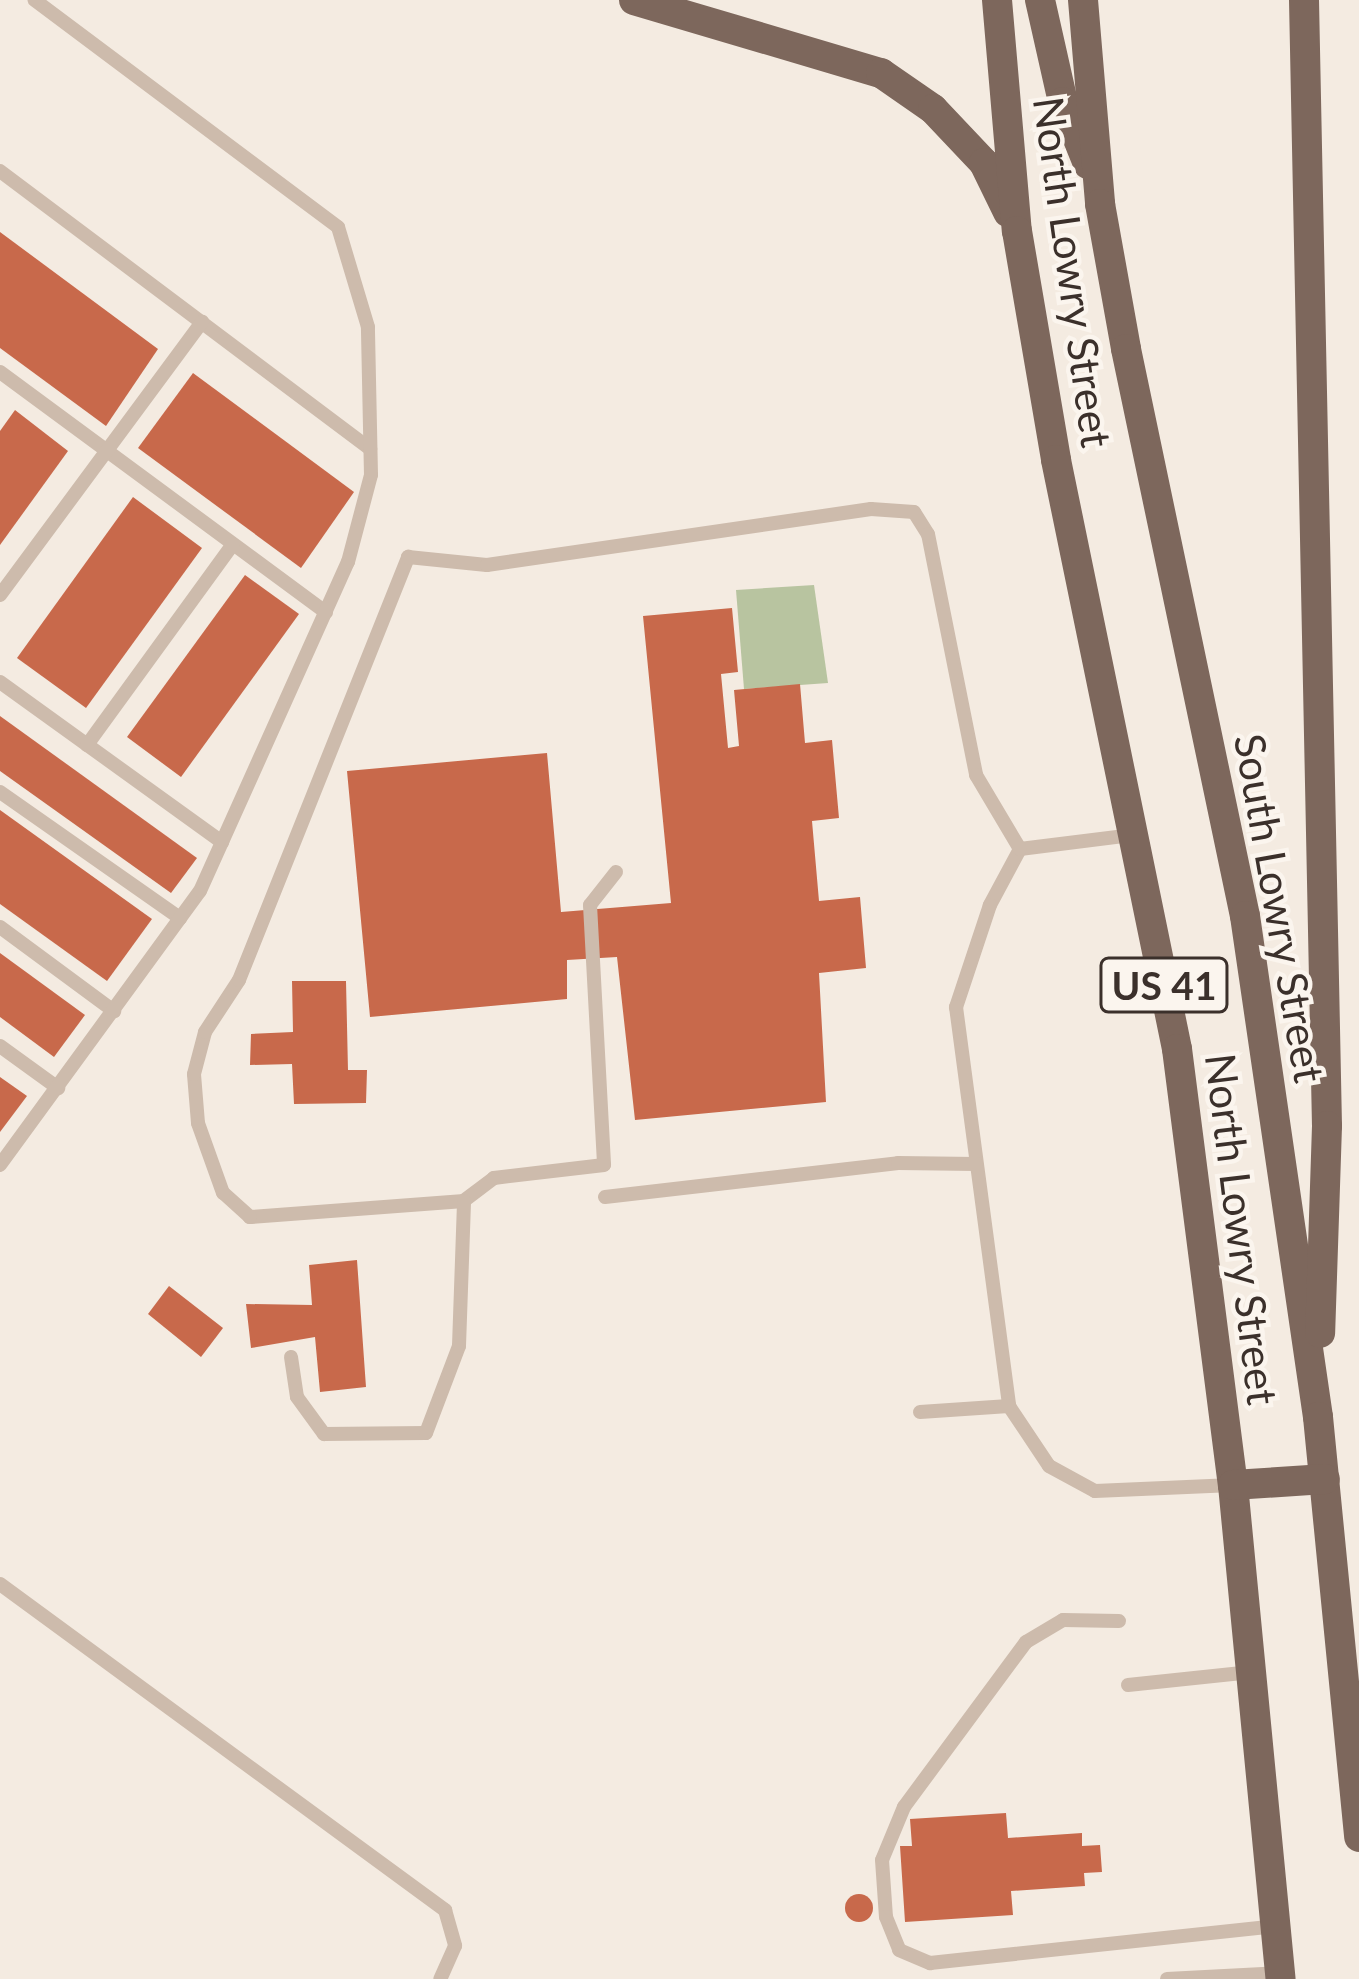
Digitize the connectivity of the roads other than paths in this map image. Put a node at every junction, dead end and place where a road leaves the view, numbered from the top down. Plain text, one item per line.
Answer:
1 (35, 0) edge
2 (634, 0) edge
3 (997, 0) edge
4 (1040, 0) edge
5 (1083, 0) edge
6 (1304, 0) edge
7 (0, 171) edge
8 (1100, 204) junction
9 (1017, 231) junction
10 (202, 322) junction
11 (0, 373) edge
12 (370, 449) junction
13 (109, 453) junction
14 (232, 544) junction
15 (0, 595) edge
16 (326, 612) junction
17 (0, 682) edge
18 (87, 745) junction
19 (0, 792) edge
20 (1133, 835) junction
21 (222, 842) junction
22 (1020, 849) junction
23 (616, 872) dead end
24 (180, 918) junction
25 (0, 927) edge
26 (114, 1011) junction
27 (0, 1046) edge
28 (58, 1088) junction
29 (976, 1164) junction
30 (0, 1165) edge
31 (605, 1197) dead end
32 (464, 1201) junction
33 (291, 1357) dead end
34 (1009, 1406) junction
35 (920, 1412) dead end
36 (1318, 1417) junction
37 (1325, 1479) junction
38 (1232, 1485) junction
39 (0, 1584) edge
40 (1119, 1621) dead end
41 (1251, 1672) junction
42 (1128, 1685) dead end
43 (1359, 1837) edge
44 (1276, 1926) junction
45 (1281, 1976) edge
46 (440, 1979) edge
47 (1167, 1979) edge

1 - 12 lane
2 - 9 main road
3 - 9 main road, North Lowry Street / US 41
4 - 8 main road
5 - 8 main road, South Lowry Street / US 41
6 - 36 main road
7 - 10 lane
8 - 36 main road, South Lowry Street / US 41
9 - 20 main road, North Lowry Street / US 41
10 - 12 lane
10 - 13 lane
11 - 13 lane
12 - 16 lane
13 - 14 lane
13 - 15 lane
14 - 16 lane
14 - 18 lane
16 - 21 lane
17 - 18 lane
18 - 21 lane
19 - 24 lane
20 - 22 lane
20 - 38 main road, North Lowry Street / US 41
21 - 24 lane
22 - 29 lane
22 - 32 lane
23 - 32 lane
24 - 26 lane
25 - 26 lane
26 - 28 lane
27 - 28 lane
28 - 30 lane
29 - 31 lane
29 - 34 lane
32 - 33 lane
34 - 35 lane
34 - 38 lane
36 - 37 main road, South Lowry Street / US 41
37 - 38 main road
37 - 43 main road, South Lowry Street / US 41
38 - 41 main road, North Lowry Street / US 41
39 - 46 lane
40 - 44 lane
41 - 42 lane
41 - 44 main road, North Lowry Street / US 41
44 - 45 main road, North Lowry Street / US 41
45 - 47 lane

